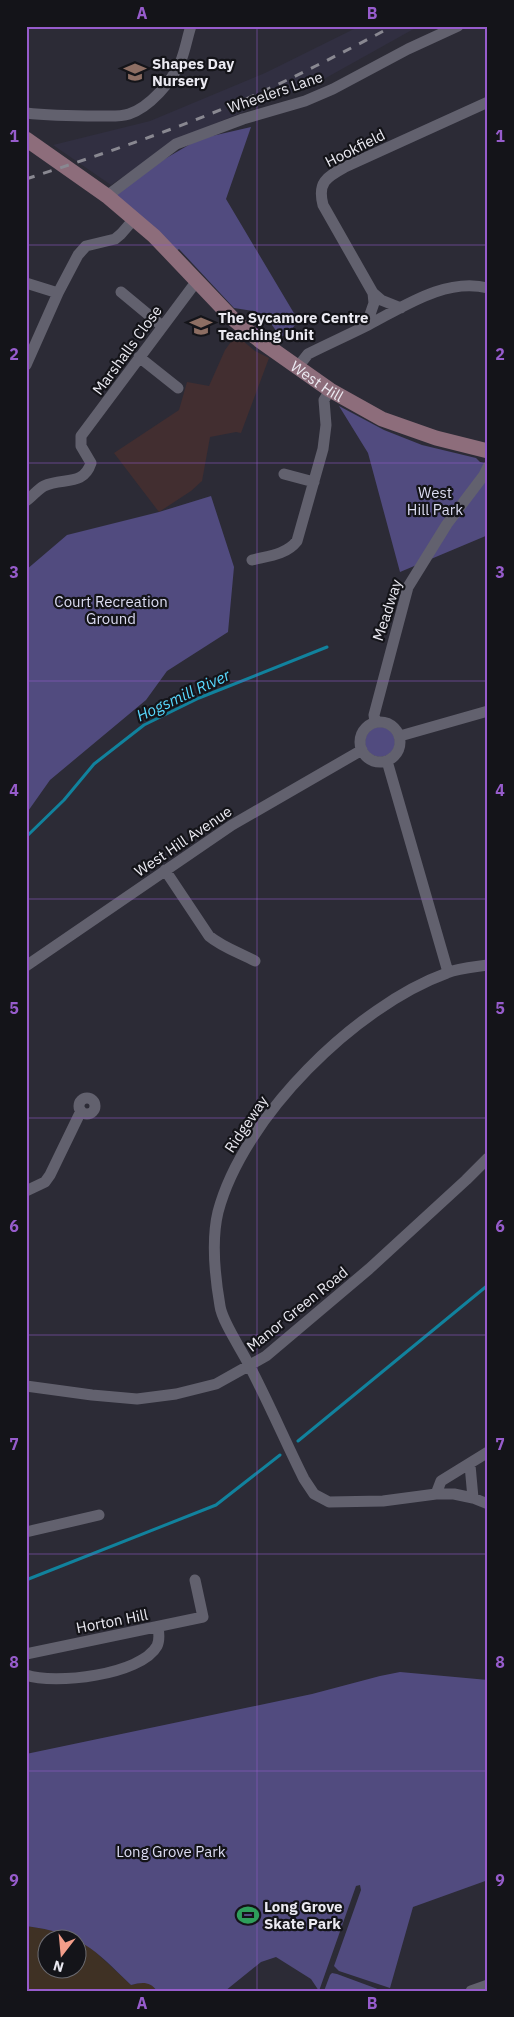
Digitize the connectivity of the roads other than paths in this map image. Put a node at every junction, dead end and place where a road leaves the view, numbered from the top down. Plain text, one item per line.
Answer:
1 (191, 26) edge
2 (458, 26) edge
3 (488, 102) edge
4 (26, 113) edge
5 (26, 139) edge
6 (107, 196) junction
7 (134, 219) junction
8 (196, 282) junction
9 (26, 283) edge
10 (488, 288) edge
11 (121, 292) dead end
12 (58, 293) junction
13 (373, 293) junction
14 (401, 308) junction
15 (162, 326) junction
16 (366, 326) junction
17 (139, 357) junction
18 (26, 365) edge
19 (297, 368) junction
20 (178, 388) dead end
21 (330, 390) junction
22 (488, 451) edge
23 (488, 467) edge
24 (284, 474) dead end
25 (314, 482) junction
26 (26, 502) edge
27 (252, 560) dead end
28 (488, 711) edge
29 (375, 722) junction
30 (400, 736) junction
31 (362, 750) junction
32 (387, 761) junction
33 (166, 870) junction
34 (255, 961) dead end
35 (488, 965) edge
36 (26, 966) edge
37 (448, 972) junction
38 (81, 1111) dead end
39 (488, 1158) edge
40 (26, 1191) edge
41 (250, 1366) junction
42 (26, 1386) edge
43 (488, 1452) edge
44 (470, 1465) junction
45 (436, 1494) junction
46 (473, 1498) junction
47 (488, 1504) edge
48 (99, 1515) dead end
49 (26, 1532) edge
50 (194, 1580) dead end
51 (158, 1627) junction
52 (26, 1654) edge
53 (26, 1675) edge
54 (488, 1985) edge
55 (471, 1991) edge

1 - 4 street
2 - 6 street, Wheelers Lane
3 - 13 street, Hookfield
5 - 6 main road, West Hill
6 - 7 main road, West Hill
7 - 8 main road, West Hill
7 - 12 street
8 - 15 street, Marshalls Close
8 - 19 main road, West Hill
9 - 12 street
10 - 14 street
11 - 15 street
12 - 18 street
13 - 14 street
13 - 16 street
14 - 16 street
15 - 17 street, Marshalls Close
16 - 19 street
17 - 20 street
17 - 26 street, Marshalls Close
19 - 21 main road, West Hill
21 - 22 main road, West Hill
21 - 25 street
23 - 29 street, Meadway
24 - 25 street
25 - 27 street
28 - 30 street
29 - 30 street
29 - 31 street
30 - 32 street
31 - 32 street
31 - 33 street, West Hill Avenue
32 - 37 street
33 - 34 street
33 - 36 street, West Hill Avenue
35 - 37 street
37 - 41 street, Ridgeway
38 - 40 street
39 - 41 street, Manor Green Road
41 - 42 street, Manor Green Road
41 - 45 street, Ridgeway
43 - 44 street
44 - 45 street
44 - 46 street
45 - 46 street, Ridgeway
46 - 47 street, Ridgeway
48 - 49 street
50 - 51 street, Horton Hill
51 - 52 street, Horton Hill
51 - 53 street
54 - 55 street

